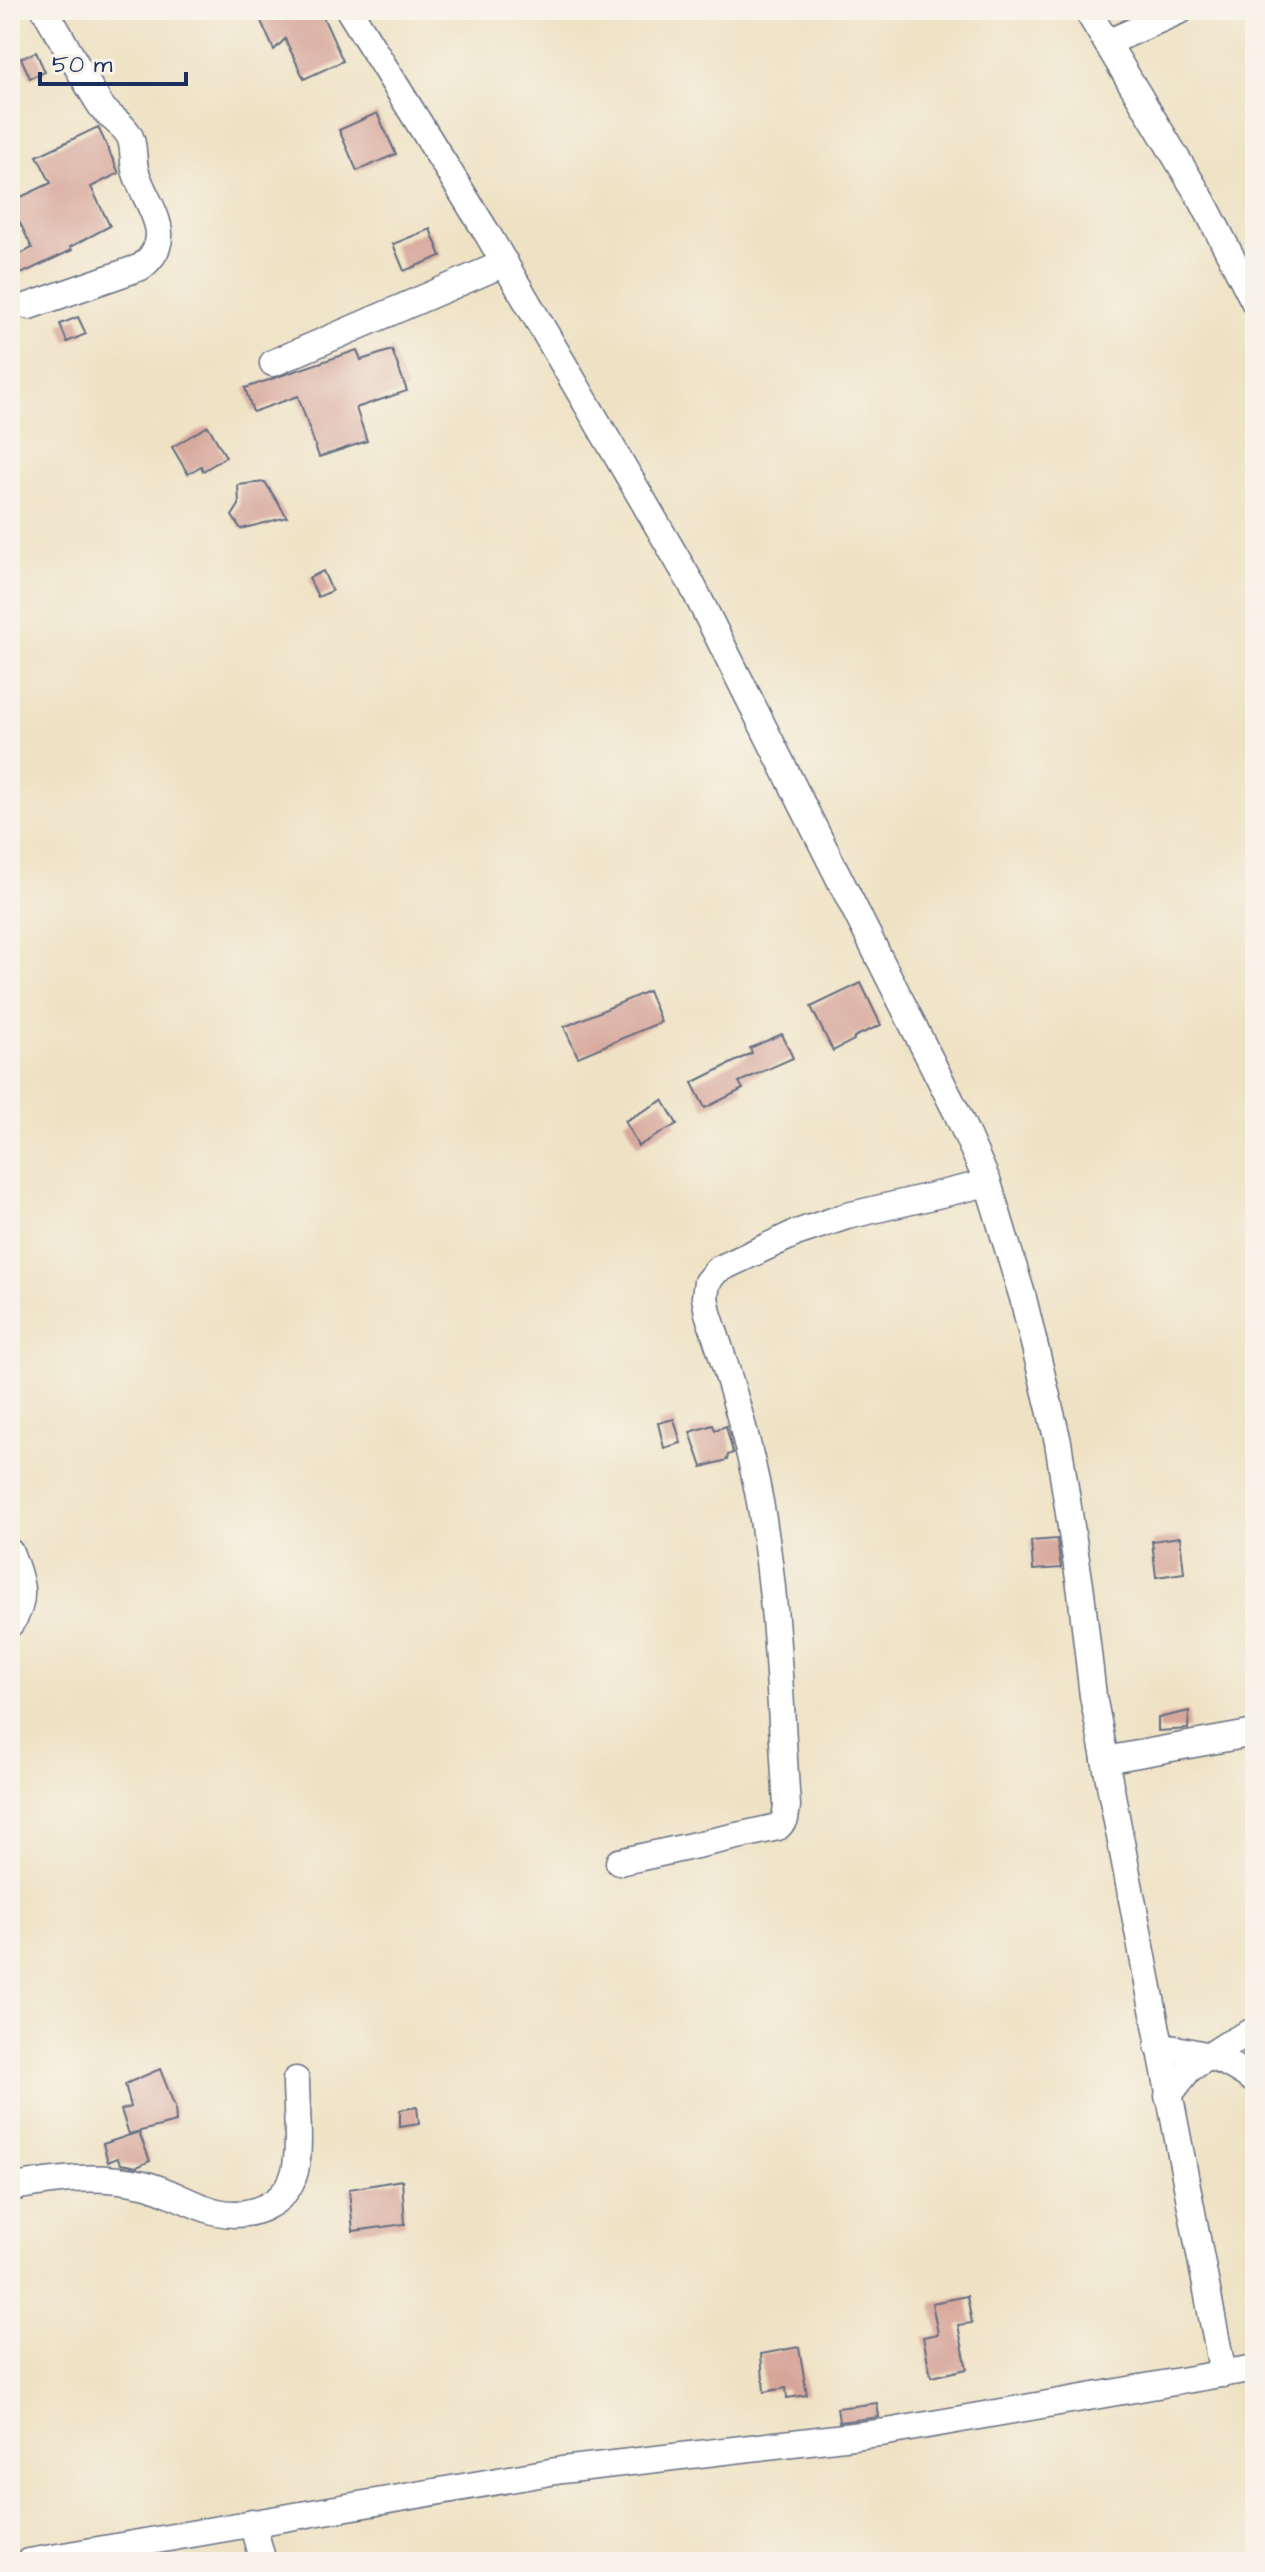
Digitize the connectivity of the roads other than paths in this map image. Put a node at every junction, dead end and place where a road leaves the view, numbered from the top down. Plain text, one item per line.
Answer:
1 (45, 10) edge
2 (349, 10) edge
3 (1087, 10) edge
4 (1181, 10) edge
5 (1107, 43) junction
6 (505, 263) junction
7 (1255, 303) edge
8 (29, 306) dead end
9 (273, 363) dead end
10 (988, 1183) junction
11 (10, 1552) edge
12 (10, 1624) edge
13 (1255, 1733) edge
14 (1105, 1760) junction
15 (619, 1862) dead end
16 (1255, 2030) edge
17 (1158, 2046) junction
18 (1211, 2055) junction
19 (296, 2080) dead end
20 (1255, 2081) edge
21 (1168, 2096) junction
22 (13, 2181) edge
23 (1255, 2368) edge
24 (1223, 2374) junction
25 (252, 2522) junction
26 (29, 2562) edge
27 (263, 2562) edge

1 - 8 street
2 - 6 street
3 - 5 street
4 - 5 street
5 - 7 street
6 - 9 street
6 - 10 street
10 - 14 street
10 - 15 street
11 - 12 street
13 - 14 street
14 - 17 street
16 - 18 street
17 - 18 street
17 - 21 street
18 - 20 street
18 - 21 street
19 - 22 street
21 - 24 street
23 - 24 street
24 - 25 street
25 - 26 street
25 - 27 street

